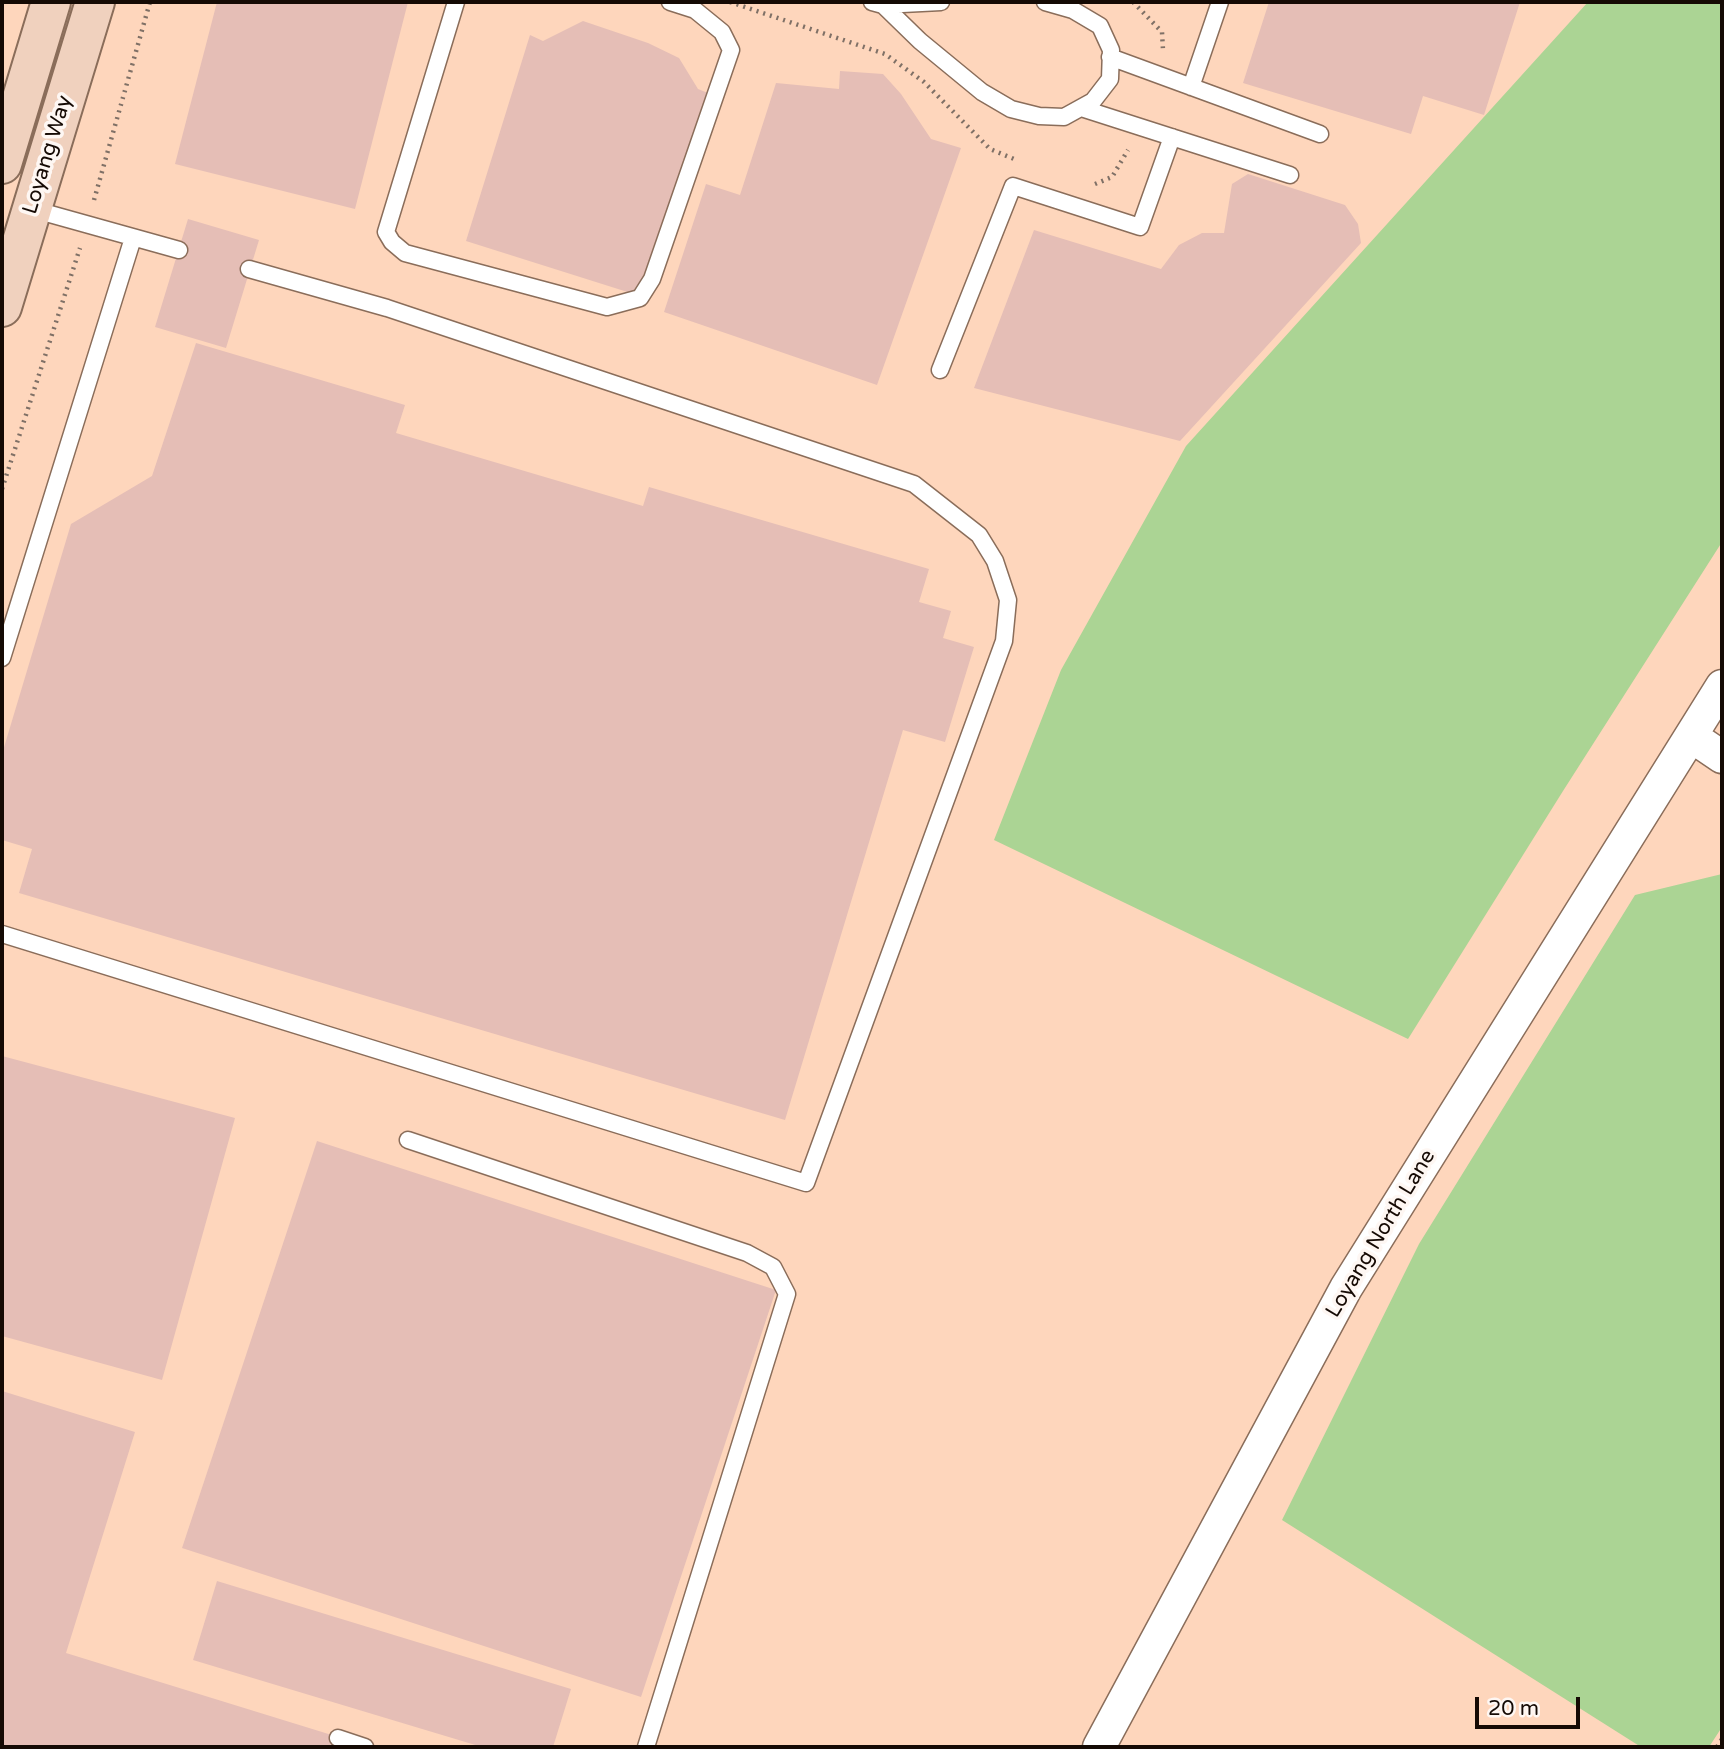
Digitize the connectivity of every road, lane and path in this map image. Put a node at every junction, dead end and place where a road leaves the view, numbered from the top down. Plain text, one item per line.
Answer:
1 (51, 2) edge
2 (95, 2) edge
3 (456, 2) edge
4 (670, 2) edge
5 (730, 2) edge
6 (941, 2) edge
7 (1045, 2) edge
8 (1220, 2) edge
9 (877, 4) edge
10 (885, 54) dead end
11 (1110, 57) junction
12 (1191, 87) junction
13 (1081, 108) junction
14 (1320, 134) dead end
15 (1172, 137) junction
16 (2, 164) edge
17 (1290, 175) dead end
18 (32, 209) junction
19 (133, 238) junction
20 (179, 250) dead end
21 (250, 270) dead end
22 (2, 307) edge
23 (940, 370) dead end
24 (2, 658) edge
25 (1722, 686) edge
26 (1691, 736) junction
27 (1722, 757) edge
28 (2, 934) edge
29 (408, 1140) dead end
30 (338, 1738) dead end
31 (1722, 1739) edge
32 (365, 1747) edge
33 (646, 1747) edge
34 (1099, 1747) edge
35 (1717, 1747) edge

1 - 16 main road, Loyang Way
2 - 18 main road, Loyang Way
3 - 4 lane
5 - 10 path
6 - 9 lane
7 - 11 lane
8 - 12 lane
9 - 13 lane
11 - 12 lane
11 - 13 lane
12 - 14 lane
13 - 15 lane
15 - 17 lane
15 - 23 lane
18 - 19 lane
18 - 22 main road, Loyang Way
19 - 20 lane
19 - 24 lane
21 - 28 lane
25 - 26 street, Loyang North Lane
26 - 27 street
26 - 34 street, Loyang North Lane
29 - 33 lane
30 - 32 lane
31 - 35 path

